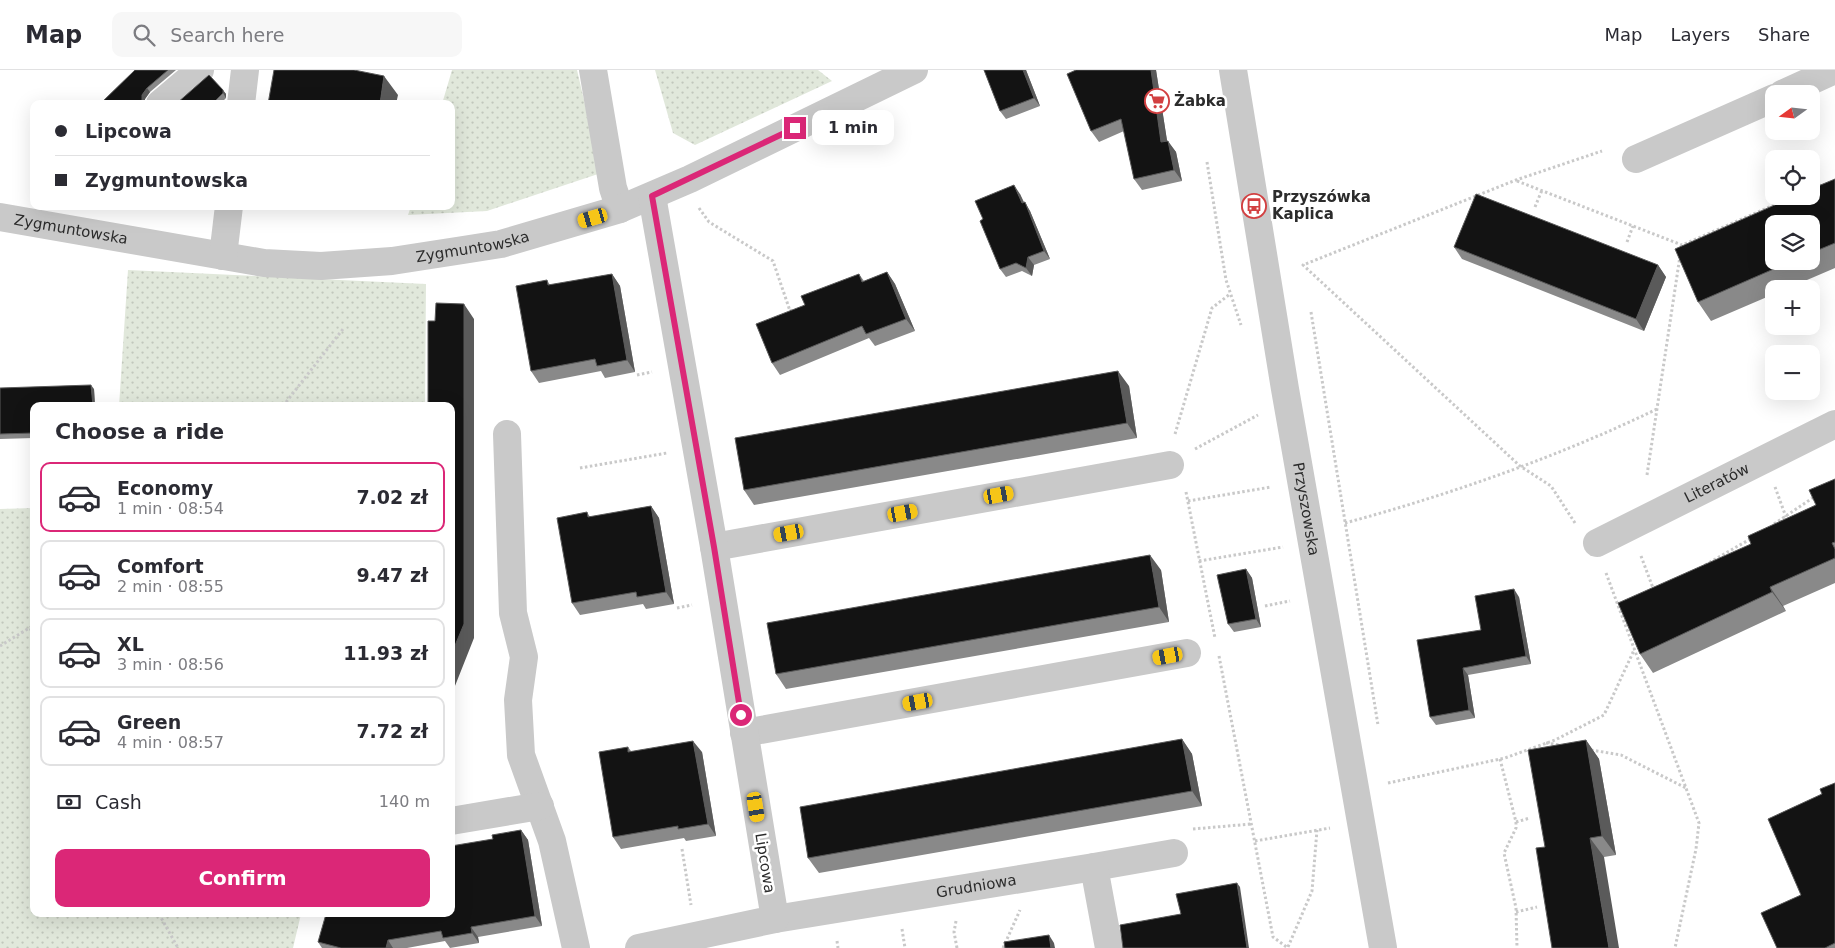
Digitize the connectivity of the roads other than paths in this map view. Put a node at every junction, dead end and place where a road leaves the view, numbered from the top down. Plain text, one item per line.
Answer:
1 (200, 70) edge
2 (245, 70) edge
3 (593, 70) edge
4 (914, 70) edge
5 (1233, 70) edge
6 (1835, 70) edge
7 (1802, 85) edge
8 (165, 100) edge
9 (241, 100) edge
10 (1765, 102) edge
11 (1636, 160) dead end
12 (652, 196) junction
13 (620, 209) junction
14 (229, 210) edge
15 (0, 217) edge
16 (223, 256) junction
17 (1835, 424) edge
18 (507, 434) dead end
19 (1178, 457) road end
20 (1597, 543) dead end
21 (714, 547) junction
22 (1187, 653) dead end
23 (744, 733) junction
24 (540, 806) junction
25 (455, 820) edge
26 (1180, 841) road end
27 (1094, 867) junction
28 (775, 919) junction
29 (576, 948) edge
30 (639, 948) edge
31 (1109, 948) edge
32 (1383, 948) edge

1 - 8 street
2 - 9 street
3 - 13 street
4 - 12 street, Zygmuntowska
5 - 32 street, Przyszowska
6 - 7 street
10 - 11 street
12 - 13 street, Zygmuntowska
12 - 21 street, Lipcowa
13 - 16 street, Zygmuntowska
14 - 16 street
15 - 16 street, Zygmuntowska
17 - 20 street, Literatów
18 - 24 street
19 - 21 street
21 - 23 street, Lipcowa
22 - 23 street
23 - 28 street, Lipcowa
24 - 25 street
24 - 29 street
26 - 27 street, Grudniowa
27 - 28 street, Grudniowa
27 - 31 street
28 - 30 street

